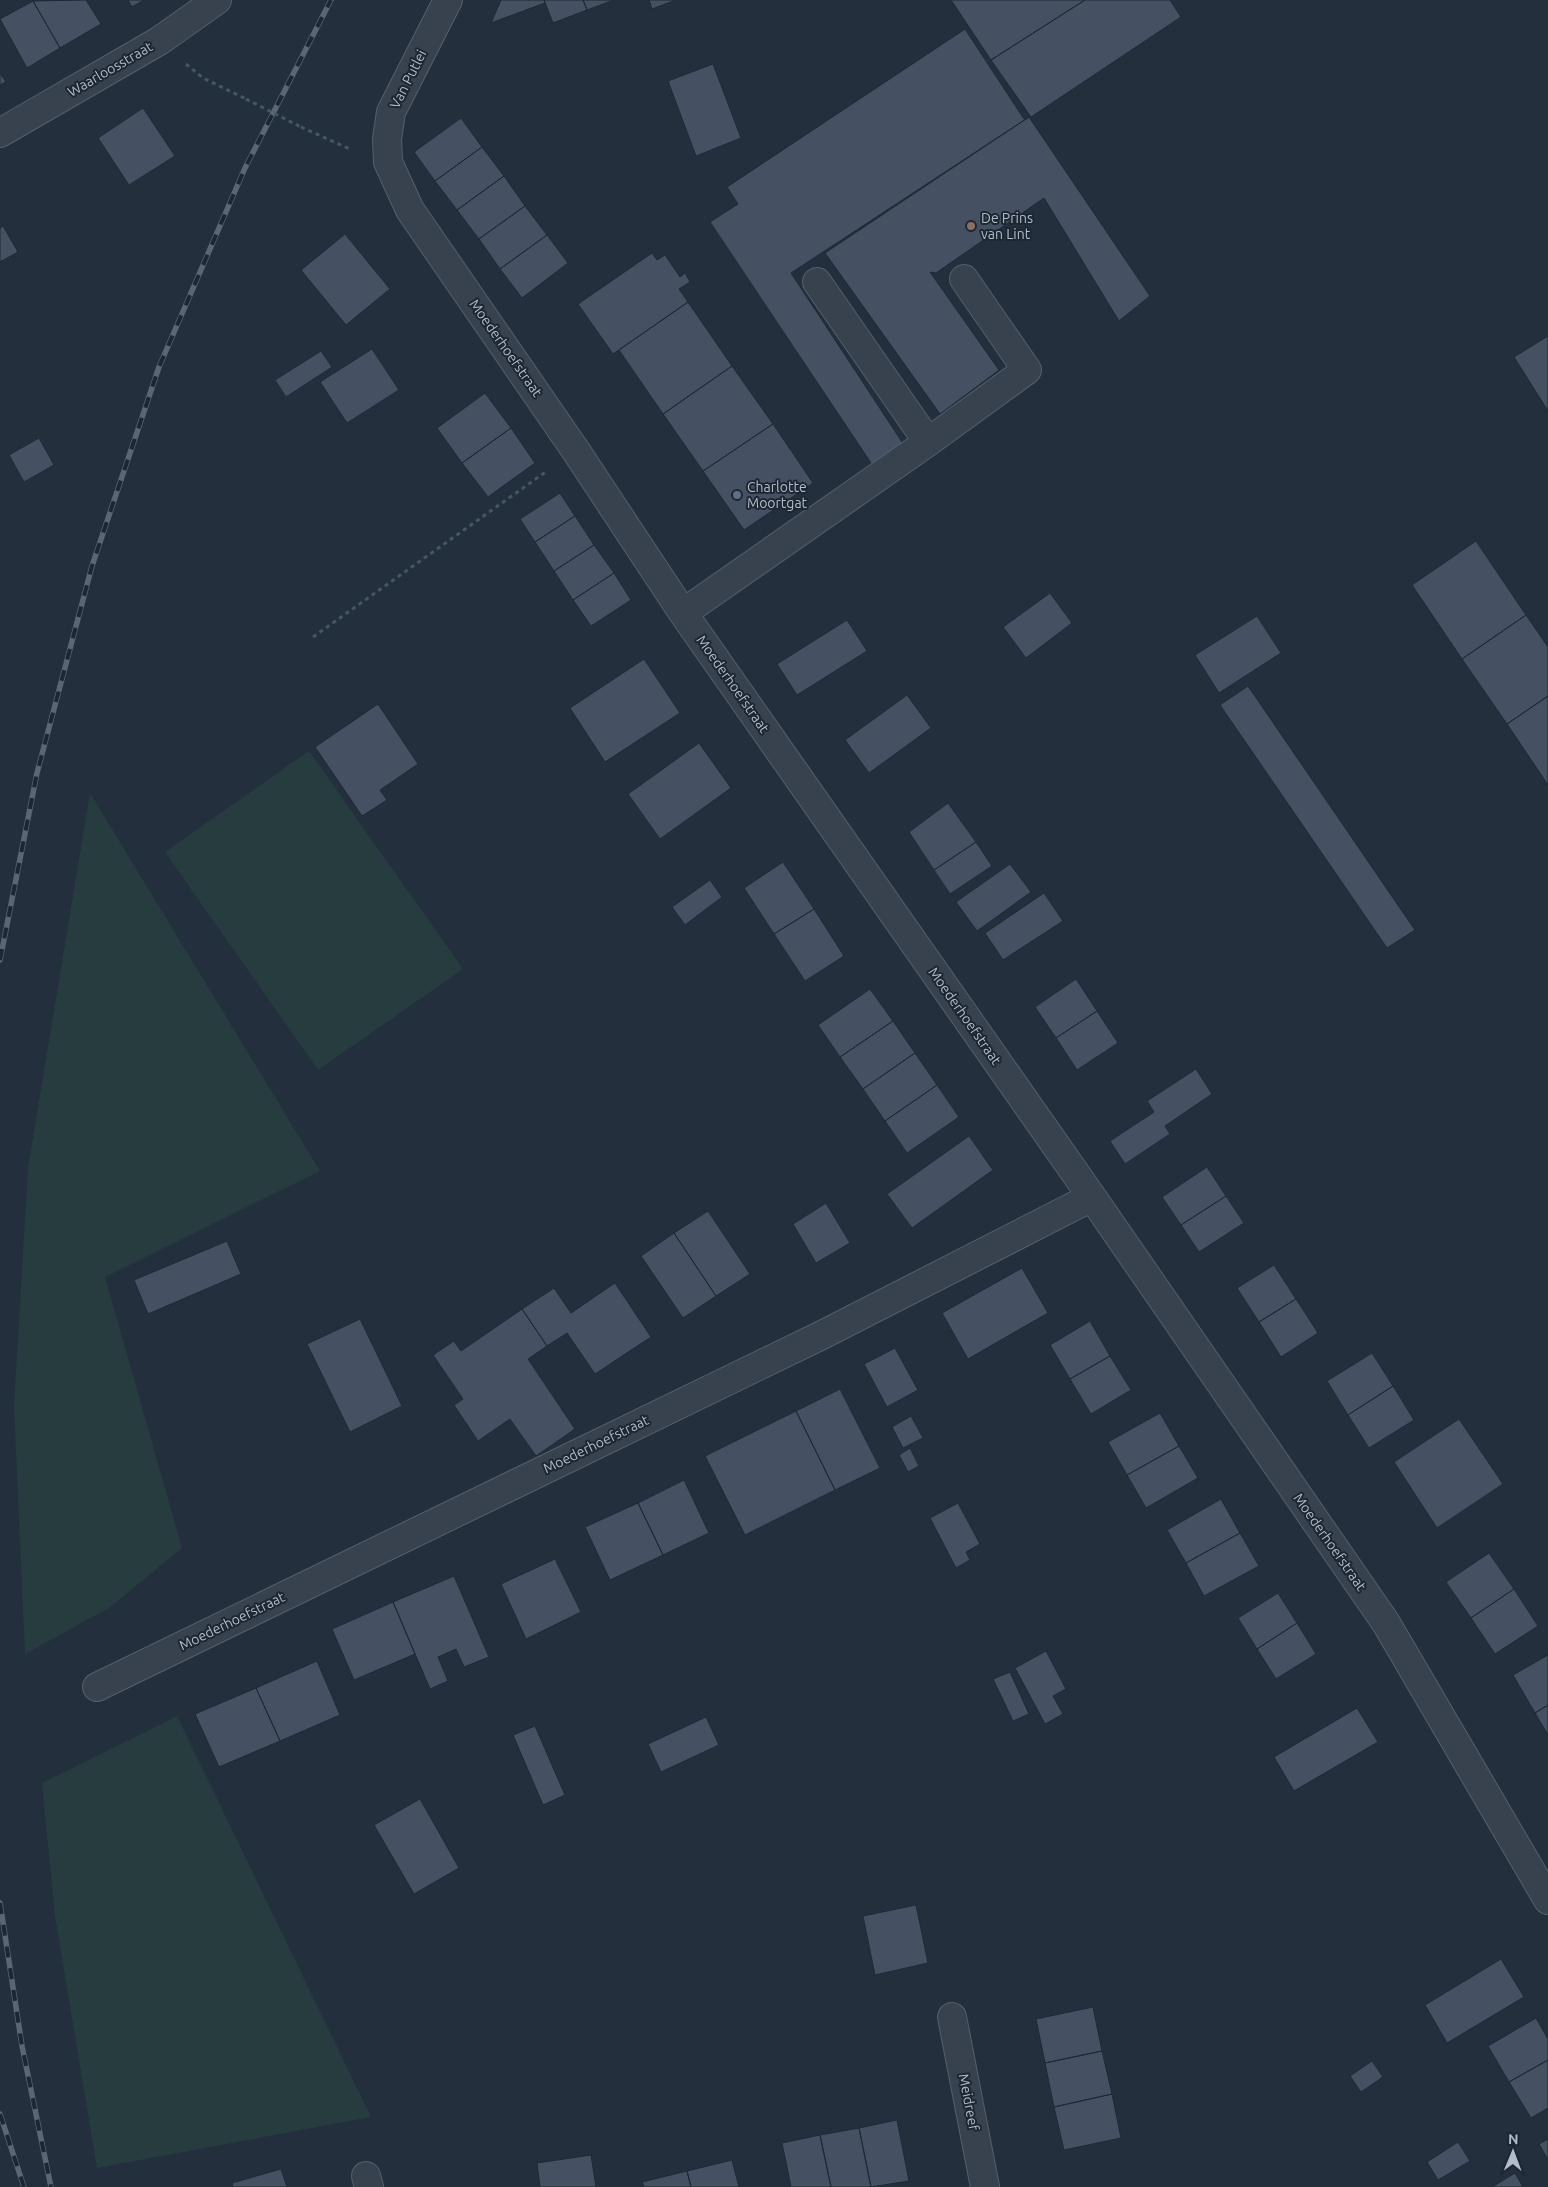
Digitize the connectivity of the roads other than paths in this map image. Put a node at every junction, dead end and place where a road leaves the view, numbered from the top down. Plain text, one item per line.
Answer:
1 (218, 0) edge
2 (448, 0) edge
3 (0, 133) edge
4 (388, 162) joint
5 (964, 279) dead end
6 (817, 282) dead end
7 (928, 442) junction
8 (683, 613) junction
9 (1092, 1197) junction
10 (97, 1687) dead end
11 (1548, 1900) edge
12 (952, 2017) dead end
13 (985, 2187) edge

1 - 3 street, Waarloosstraat
2 - 4 street, Van Putlei
4 - 8 street, Moederhoefstraat
5 - 7 street
6 - 7 street
7 - 8 street
8 - 9 street, Moederhoefstraat
9 - 10 street, Moederhoefstraat
9 - 11 street, Moederhoefstraat
12 - 13 street, Meidreef

